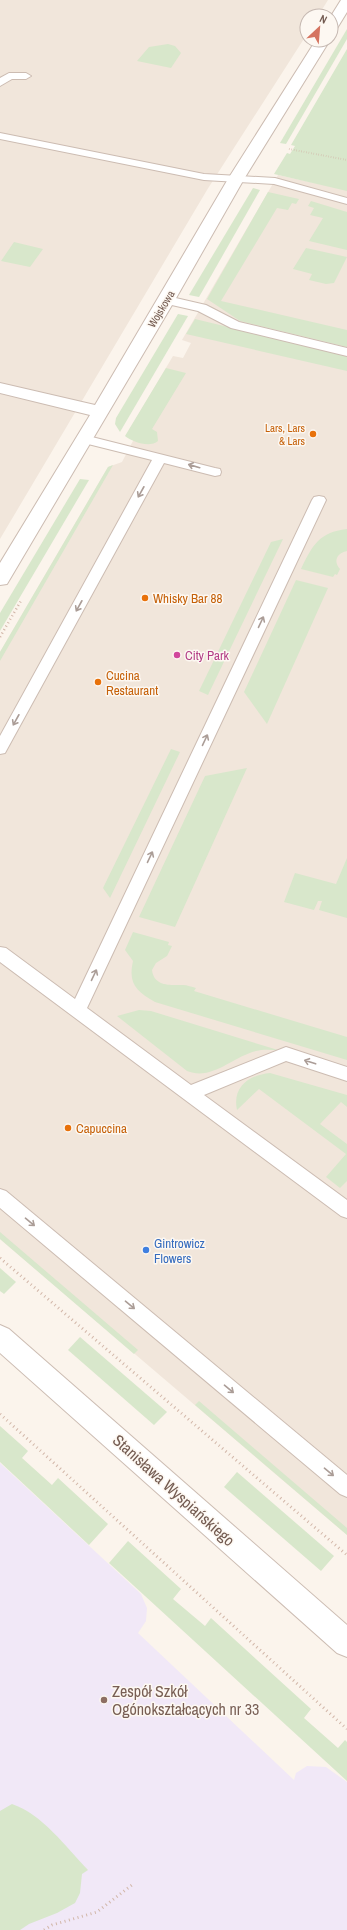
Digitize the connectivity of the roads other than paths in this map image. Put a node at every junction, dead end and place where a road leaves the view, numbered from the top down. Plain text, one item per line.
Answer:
1 (347, 0) edge
2 (339, 14) edge
3 (318, 48) edge
4 (26, 76) dead end
5 (0, 83) edge
6 (0, 136) edge
7 (236, 179) junction
8 (347, 201) edge
9 (167, 300) junction
10 (347, 352) edge
11 (0, 388) edge
12 (100, 412) junction
13 (84, 439) junction
14 (167, 459) junction
15 (215, 472) dead end
16 (318, 500) dead end
17 (0, 579) edge
18 (0, 749) edge
19 (0, 953) edge
20 (78, 1010) junction
21 (347, 1074) edge
22 (190, 1093) junction
23 (0, 1197) edge
24 (347, 1210) edge
25 (0, 1337) edge
26 (347, 1487) edge
27 (347, 1643) edge

1 - 2 street
3 - 7 street, Wojskowa
4 - 5 lane
6 - 7 lane
7 - 8 lane
7 - 9 street, Wojskowa
9 - 10 lane
9 - 12 street, Wojskowa
11 - 12 street
12 - 13 street, Wojskowa
13 - 14 lane
13 - 17 street, Wojskowa
15 -> 14 lane
14 -> 18 lane
20 -> 16 lane
19 - 20 lane
20 - 22 lane
21 -> 22 lane
22 - 24 lane
23 -> 26 lane
25 - 27 street, Stanisława Wyspiańskiego

